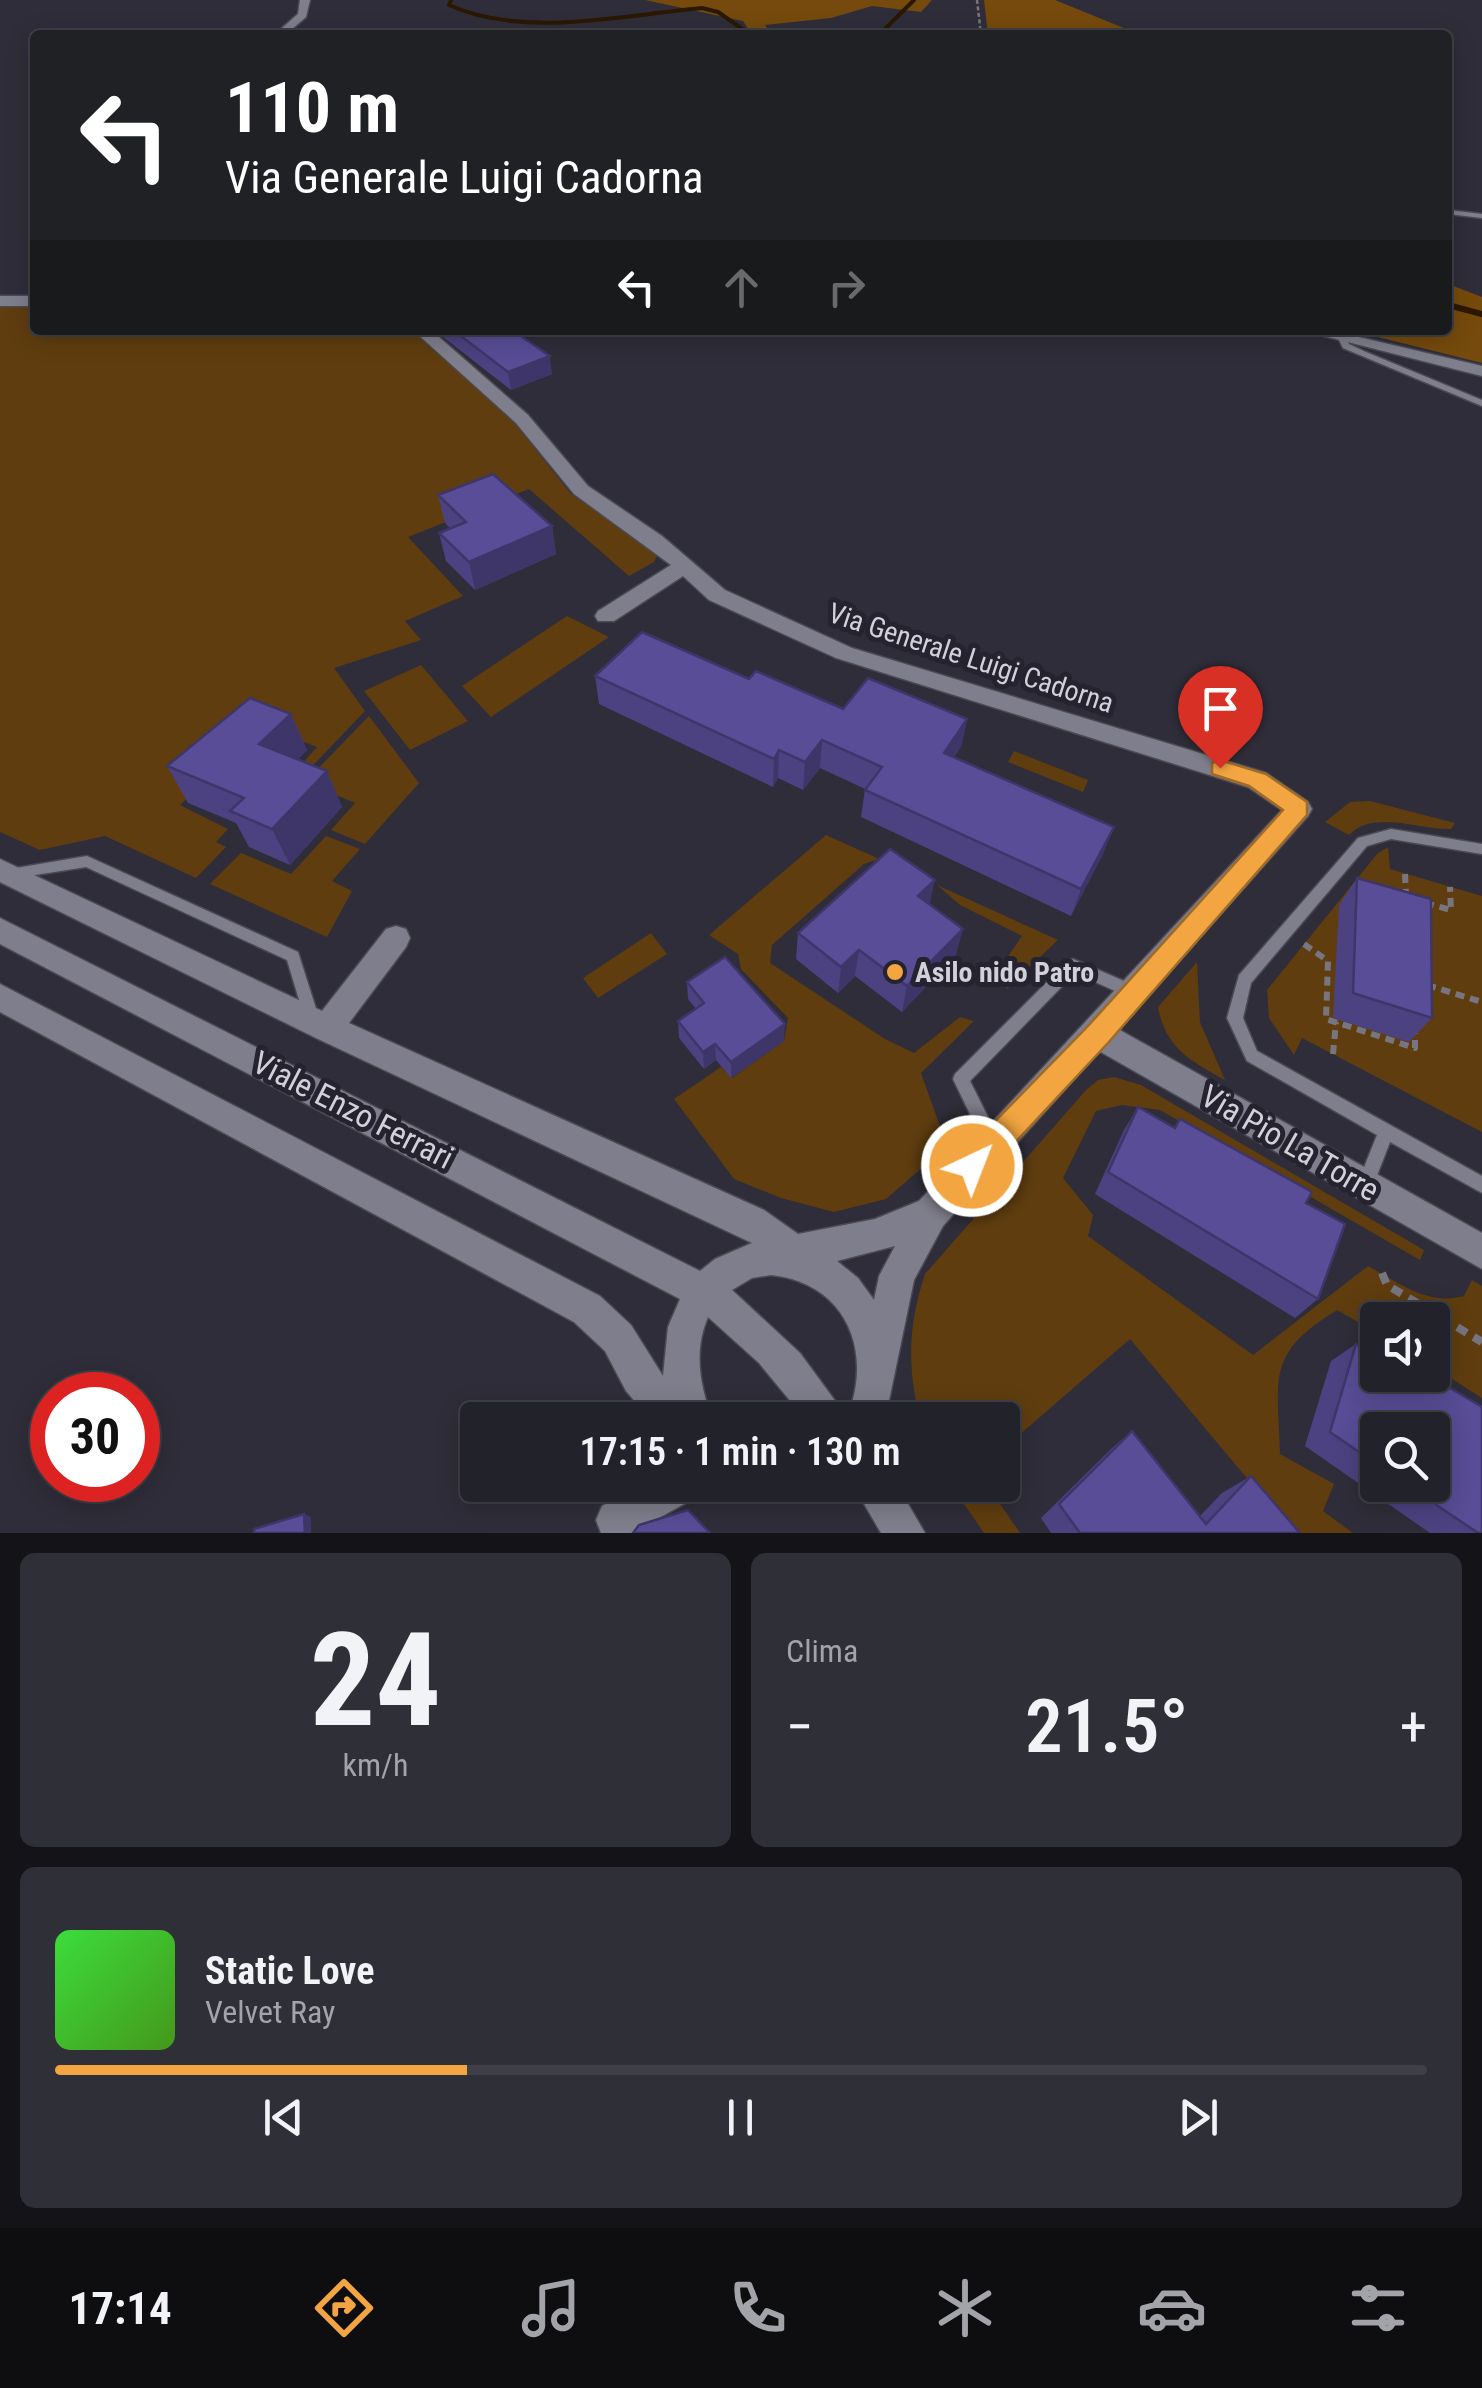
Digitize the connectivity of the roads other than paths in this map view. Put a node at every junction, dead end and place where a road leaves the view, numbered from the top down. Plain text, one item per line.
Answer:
1 (304, 0) edge
2 (285, 30) edge
3 (1461, 206) dead end
4 (1482, 208) edge
5 (1452, 212) edge
6 (1482, 216) edge
7 (30, 300) edge
8 (0, 301) edge
9 (427, 335) edge
10 (1329, 335) edge
11 (1342, 338) junction
12 (1482, 371) edge
13 (1482, 403) edge
14 (683, 567) junction
15 (606, 616) dead end
16 (1482, 849) edge
17 (5, 872) edge
18 (0, 930) edge
19 (396, 938) dead end
20 (1135, 993) junction
21 (0, 996) edge
22 (319, 1024) junction
23 (1098, 1034) junction
24 (1386, 1132) junction
25 (993, 1143) junction
26 (1482, 1185) edge
27 (1365, 1186) junction
28 (930, 1214) junction
29 (1482, 1252) edge
30 (795, 1258) junction
31 (704, 1292) junction
32 (878, 1369) junction
33 (661, 1402) edge
34 (676, 1402) edge
35 (817, 1402) edge
36 (870, 1402) edge
37 (642, 1502) edge
38 (885, 1502) edge
39 (618, 1513) edge
40 (906, 1533) edge

1 - 2 street
3 - 4 lane
5 - 6 lane
7 - 8 street
9 - 14 street, Via Generale Luigi Cadorna
10 - 11 street
11 - 12 street
11 - 13 lane
14 - 15 street
14 - 20 street, Via Generale Luigi Cadorna
16 - 24 lane
17 - 22 street
17 - 22 lane
18 - 31 street, Viale Enzo Ferrari
19 - 22 street
20 - 23 street
20 - 25 lane
21 - 33 street
22 - 30 street
23 - 25 street
23 - 27 street, Via Pio La Torre
24 - 26 lane
24 - 27 lane
25 - 28 street
27 - 29 street, Via Pio La Torre
28 - 30 street
28 - 32 street
30 - 31 street
30 - 32 street
31 - 34 street
31 - 35 street, Viale Enzo Ferrari
32 - 36 street
37 - 39 street
38 - 40 street

